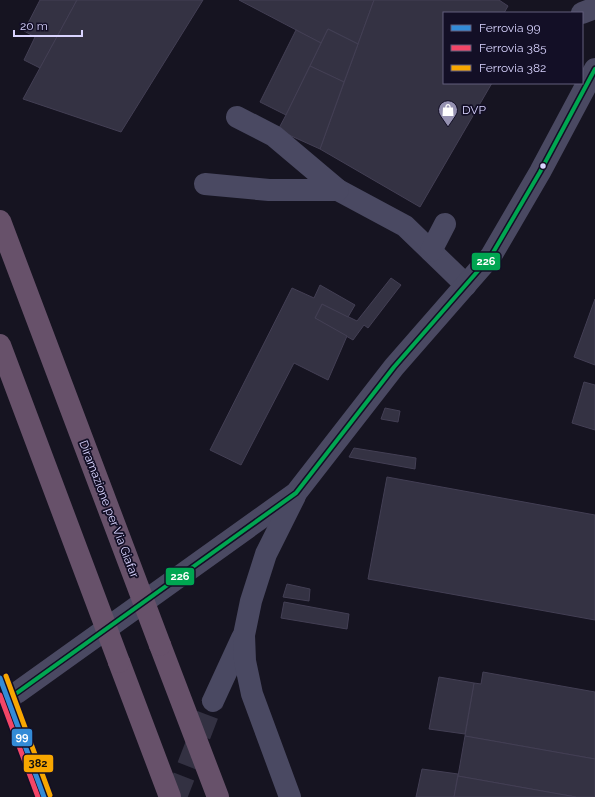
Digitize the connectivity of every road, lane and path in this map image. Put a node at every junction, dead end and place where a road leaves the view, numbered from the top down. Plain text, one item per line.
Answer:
1 (595, 8) edge
2 (583, 13) edge
3 (595, 69) edge
4 (237, 117) dead end
5 (205, 184) dead end
6 (338, 190) junction
7 (0, 221) edge
8 (445, 224) dead end
9 (431, 251) junction
10 (466, 285) junction
11 (0, 345) edge
12 (296, 493) junction
13 (244, 635) junction
14 (18, 692) tunnel mouth
15 (213, 701) tunnel mouth
16 (170, 797) edge
17 (218, 797) edge
18 (290, 797) edge

1 - 2 street
3 - 10 street
4 - 6 street
5 - 6 street
6 - 9 street
7 - 17 highway, Diramazione per Via Giafar, bridge
8 - 9 street
9 - 10 street
10 - 12 street
11 - 16 highway, bridge
12 - 13 street
12 - 14 street
13 - 15 street
13 - 18 street

